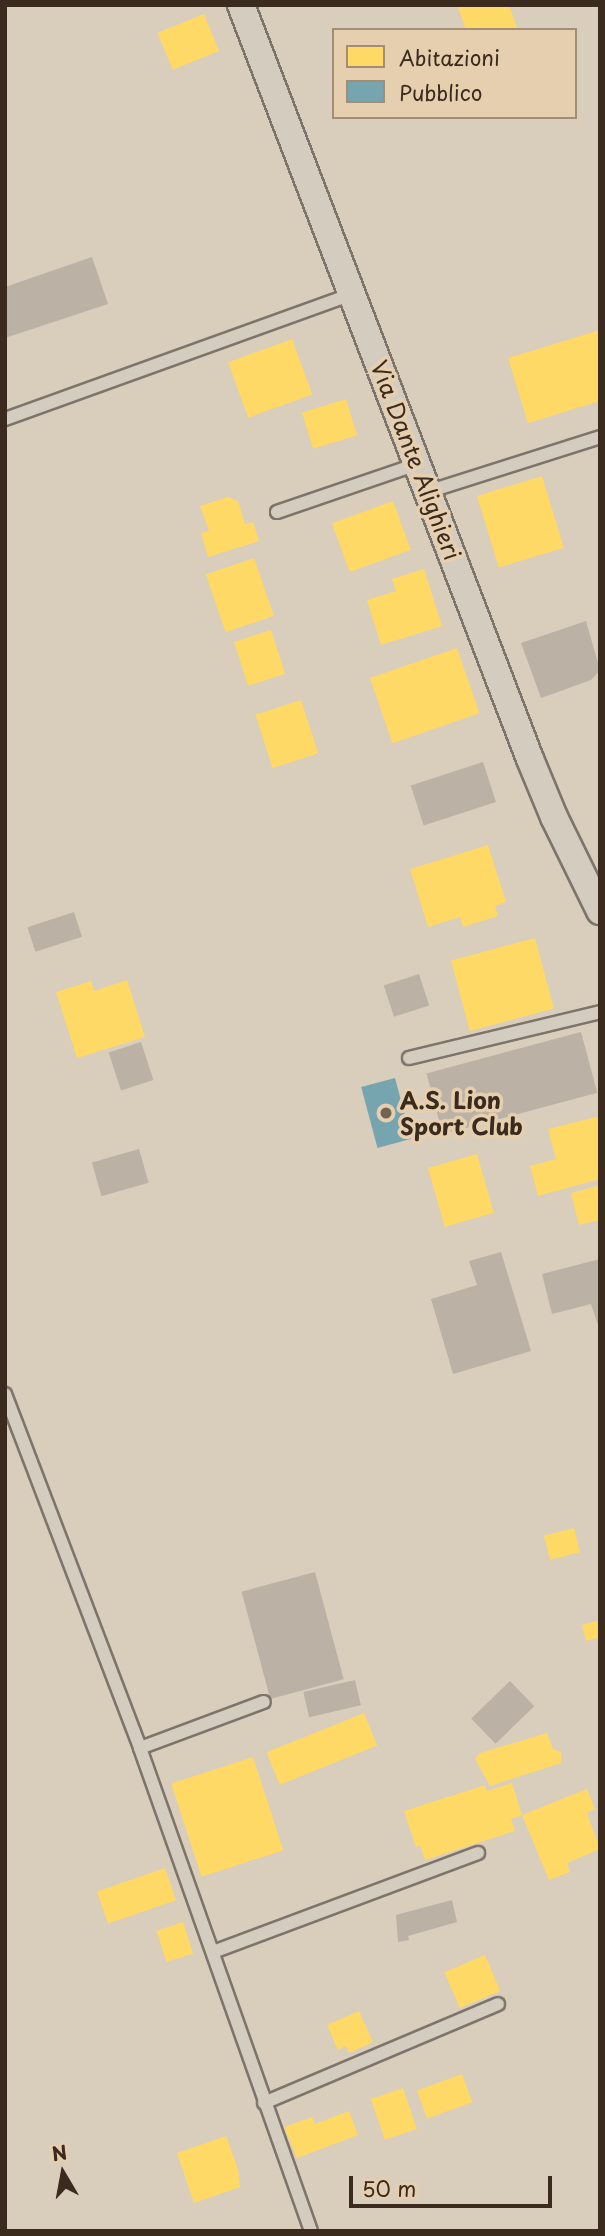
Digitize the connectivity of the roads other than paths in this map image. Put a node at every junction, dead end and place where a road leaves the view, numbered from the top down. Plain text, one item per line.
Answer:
1 (241, 5) edge
2 (353, 294) junction
3 (5, 419) edge
4 (600, 437) edge
5 (417, 464) junction
6 (427, 492) junction
7 (276, 512) dead end
8 (600, 911) edge
9 (600, 1012) edge
10 (409, 1058) dead end
11 (5, 1394) edge
12 (264, 1702) dead end
13 (140, 1748) junction
14 (478, 1853) dead end
15 (213, 1952) junction
16 (498, 2004) dead end
17 (264, 2103) junction
18 (311, 2231) edge

1 - 2 street, Via Dante Alighieri
2 - 3 lane
2 - 5 street, Via Dante Alighieri
4 - 6 lane
5 - 6 street, Via Dante Alighieri
5 - 7 lane
6 - 8 street, Via Dante Alighieri
9 - 10 lane
11 - 13 lane
12 - 13 lane
13 - 15 lane
14 - 15 lane
15 - 17 lane
16 - 17 lane
17 - 18 lane

